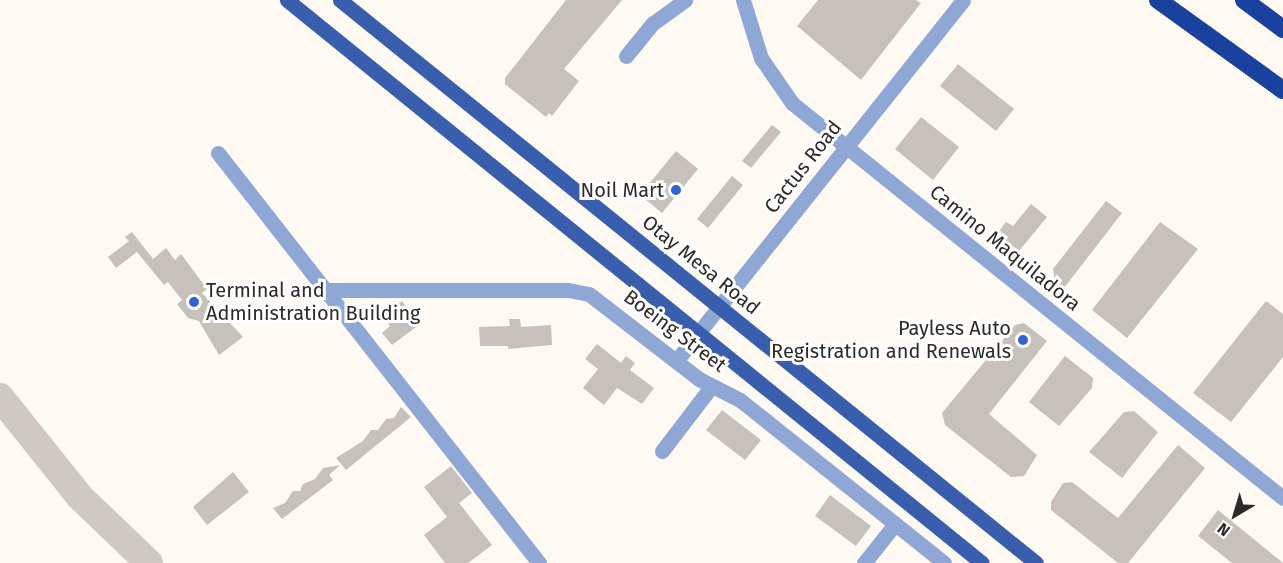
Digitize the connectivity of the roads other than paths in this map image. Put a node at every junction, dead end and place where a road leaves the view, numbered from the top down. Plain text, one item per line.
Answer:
1 (287, 0) edge
2 (340, 0) edge
3 (685, 0) edge
4 (743, 0) edge
5 (963, 0) edge
6 (1158, 0) edge
7 (1244, 0) edge
8 (1283, 29) edge
9 (626, 56) dead end
10 (1283, 90) edge
11 (845, 147) junction
12 (218, 153) dead end
13 (325, 290) junction
14 (719, 307) junction
15 (697, 334) junction
16 (676, 361) junction
17 (711, 387) junction
18 (662, 451) dead end
19 (1283, 498) edge
20 (895, 524) junction
21 (539, 563) edge
22 (864, 563) edge
23 (944, 563) edge
24 (982, 563) edge
25 (1036, 563) edge

1 - 15 main road
2 - 14 main road, Otay Mesa Road
3 - 9 street
4 - 11 street, Camino Maquiladora
5 - 11 street, Cactus Road
6 - 10 highway
7 - 8 highway
11 - 14 street, Cactus Road
11 - 19 street, Camino Maquiladora
12 - 13 street
13 - 16 street, Boeing Street
13 - 21 street
14 - 15 street, Cactus Road
14 - 25 main road, Otay Mesa Road
15 - 16 street, Cactus Road
15 - 24 main road
16 - 17 street, Boeing Street
17 - 18 street
17 - 20 street, Boeing Street
20 - 22 street
20 - 23 street, Boeing Street

